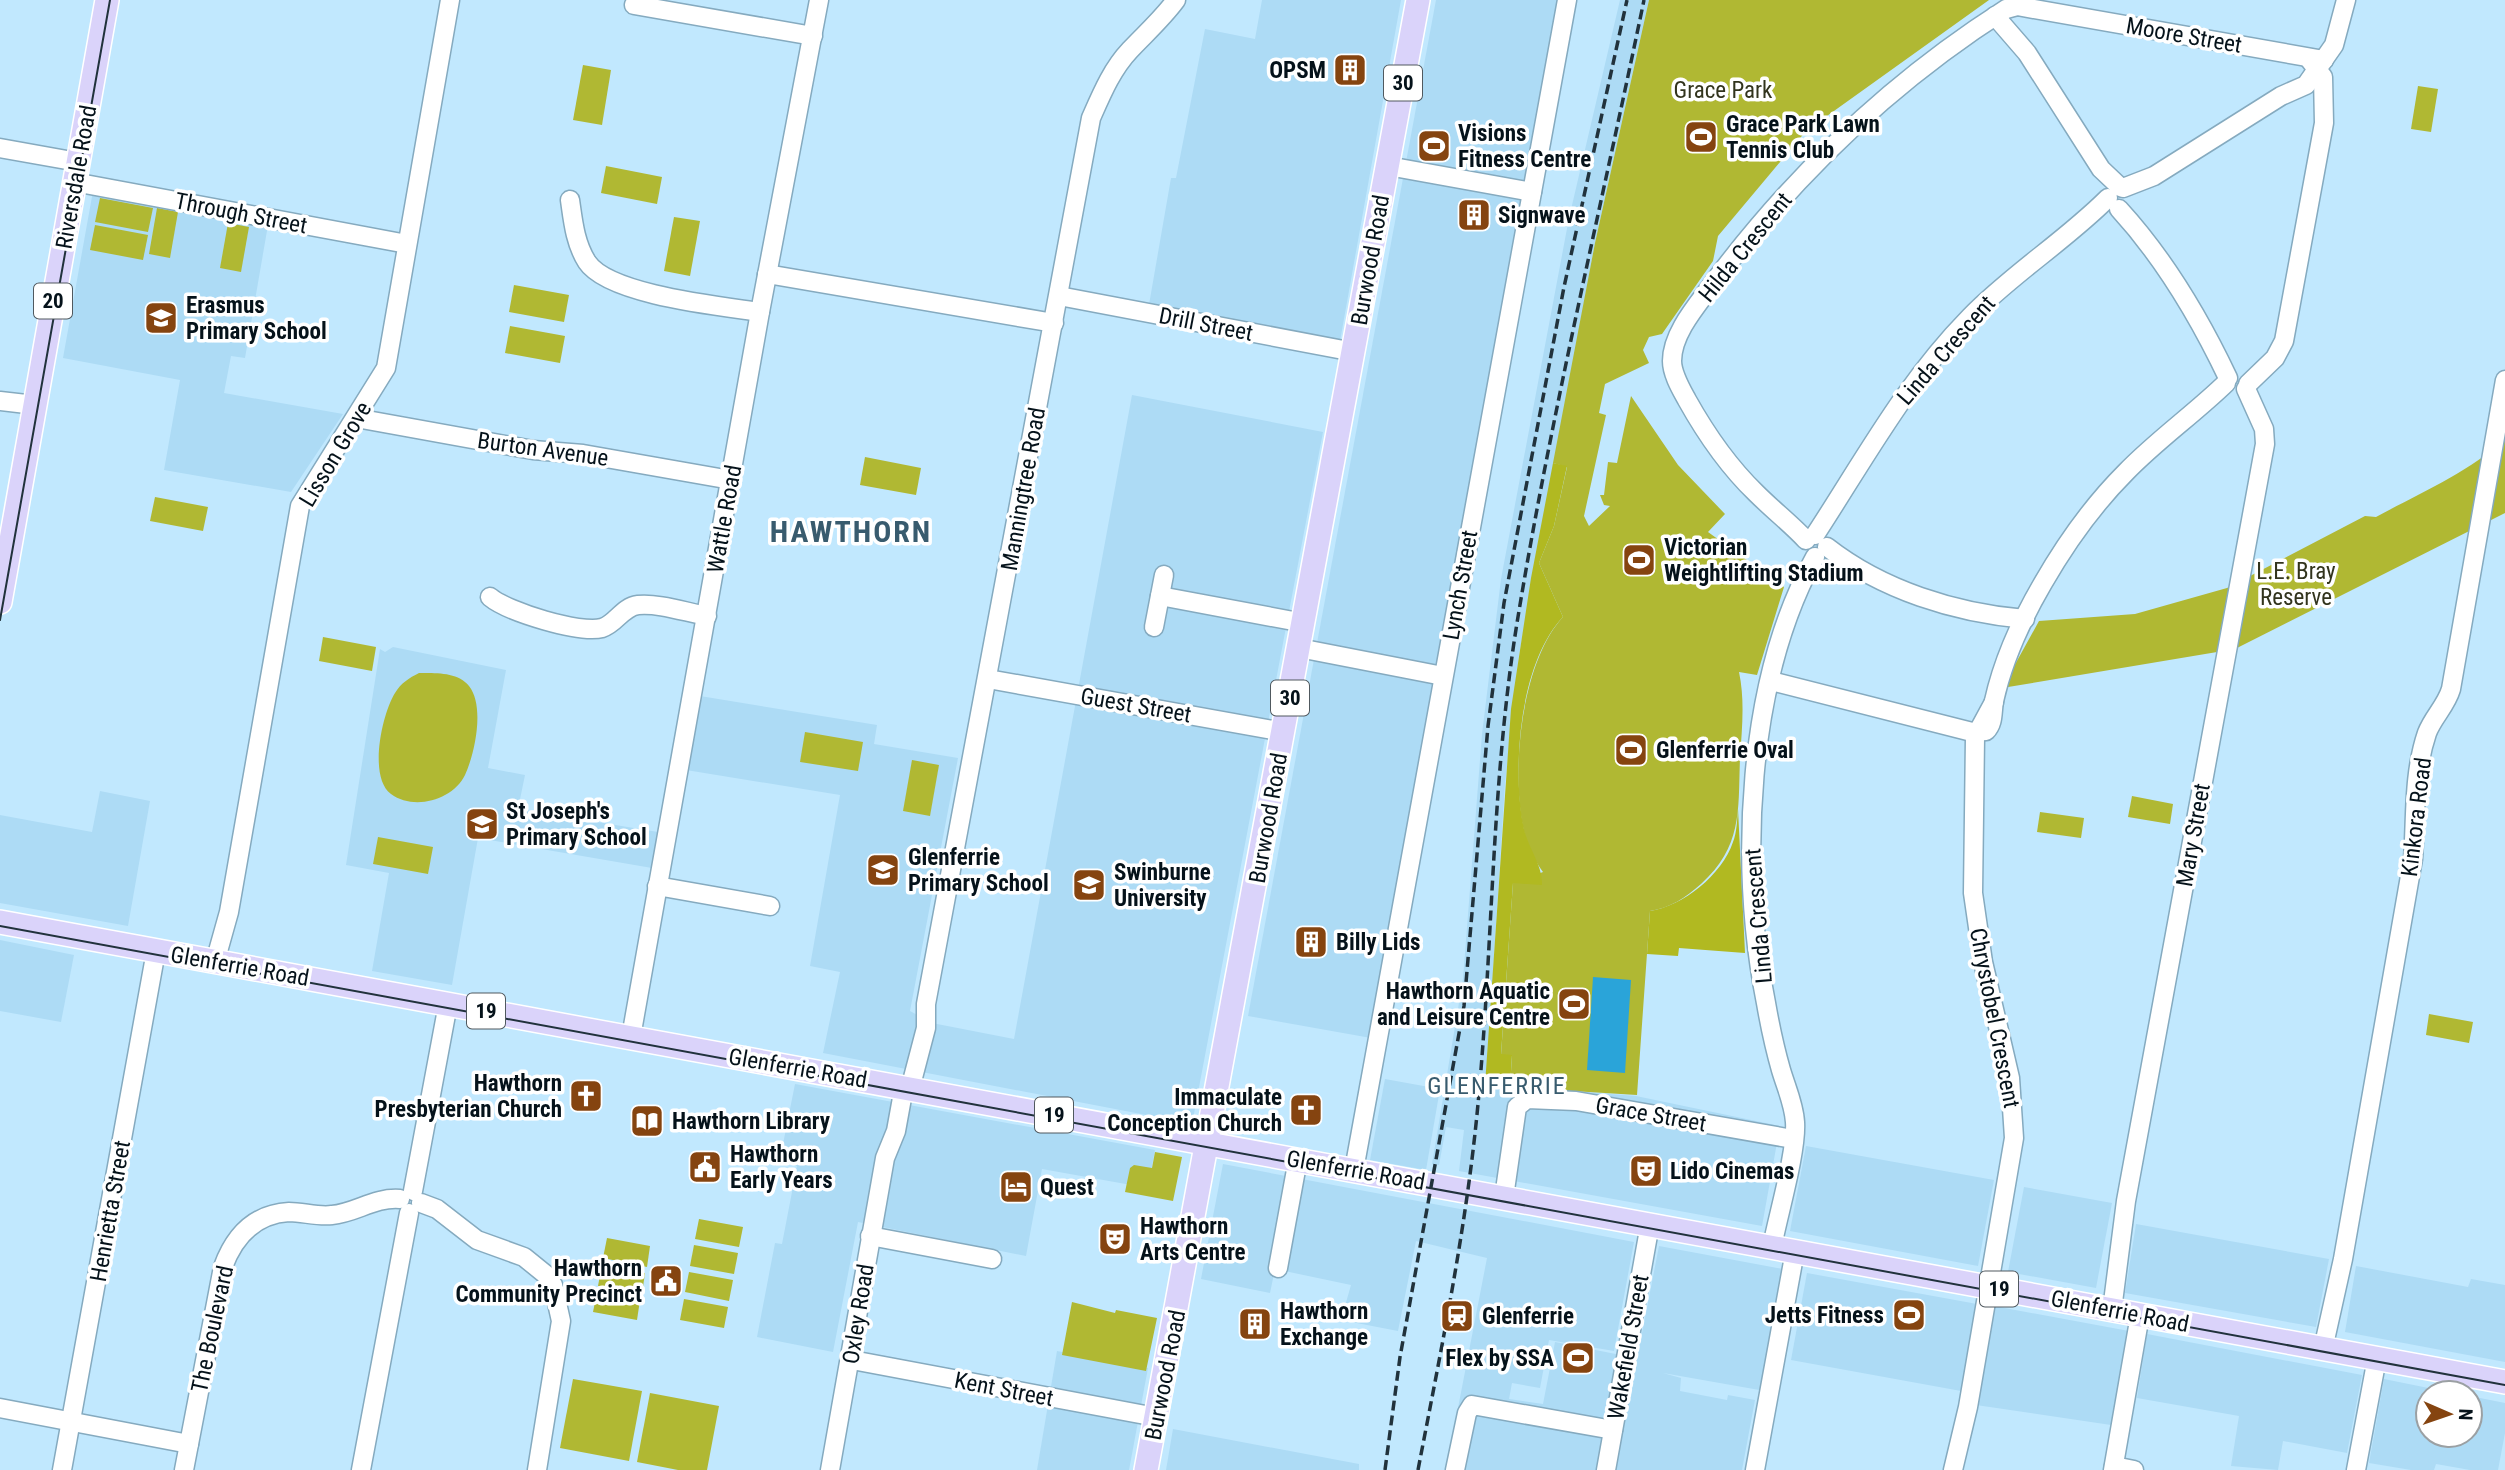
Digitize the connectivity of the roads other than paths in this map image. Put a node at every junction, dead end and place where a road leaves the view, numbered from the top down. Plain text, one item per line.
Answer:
1 (107, 0) edge
2 (450, 0) edge
3 (819, 0) edge
4 (1176, 0) edge
5 (1418, 0) edge
6 (1567, 0) edge
7 (634, 5) dead end
8 (2009, 6) edge
9 (2345, 8) edge
10 (813, 36) junction
11 (2321, 68) junction
12 (0, 148) edge
13 (1388, 166) junction
14 (76, 172) junction
15 (1532, 192) junction
16 (2119, 198) junction
17 (570, 200) dead end
18 (407, 244) junction
19 (767, 274) junction
20 (1059, 296) junction
21 (760, 312) junction
22 (1054, 323) junction
23 (1354, 352) junction
24 (2505, 380) edge
25 (2237, 384) junction
26 (0, 401) edge
27 (0, 408) edge
28 (34, 411) junction
29 (356, 418) junction
30 (731, 480) junction
31 (1816, 545) junction
32 (1164, 575) dead end
33 (1160, 596) junction
34 (490, 597) dead end
35 (0, 602) edge
36 (707, 616) junction
37 (2025, 619) junction
38 (1304, 623) junction
39 (1154, 627) dead end
40 (1299, 649) junction
41 (1443, 676) junction
42 (988, 679) junction
43 (1771, 681) junction
44 (1284, 732) junction
45 (1979, 733) junction
46 (657, 886) junction
47 (770, 906) dead end
48 (0, 922) edge
49 (156, 951) junction
50 (220, 963) junction
51 (448, 1004) junction
52 (631, 1037) junction
53 (901, 1087) junction
54 (1793, 1139) junction
55 (1209, 1143) junction
56 (1298, 1159) junction
57 (1354, 1170) junction
58 (1504, 1197) junction
59 (411, 1202) junction
60 (1650, 1224) junction
61 (870, 1236) junction
62 (1772, 1247) junction
63 (1796, 1251) junction
64 (992, 1259) dead end
65 (1278, 1268) dead end
66 (1990, 1287) junction
67 (2106, 1309) junction
68 (2140, 1315) junction
69 (2328, 1350) junction
70 (2376, 1358) junction
71 (852, 1360) junction
72 (2505, 1382) edge
73 (0, 1408) edge
74 (1156, 1417) junction
75 (71, 1422) junction
76 (1613, 1430) junction
77 (189, 1444) junction
78 (2113, 1468) edge
79 (62, 1470) edge
80 (184, 1470) edge
81 (360, 1470) edge
82 (537, 1470) edge
83 (830, 1470) edge
84 (1146, 1470) edge
85 (1455, 1470) edge
86 (1606, 1470) edge
87 (1755, 1470) edge
88 (1953, 1470) edge
89 (2134, 1470) edge
90 (2356, 1470) edge

1 - 14 main road, Riversdale Road / 20
2 - 18 street, Lisson Grove
3 - 10 street, Wattle Road
4 - 20 street, Manningtree Road
5 - 13 main road, Burwood Road / 30
6 - 15 street, Lynch Street
7 - 10 street
8 - 11 street, Moore Street
8 - 16 street, Mary Street
8 - 31 street, Hilda Crescent
9 - 11 street
10 - 19 street, Wattle Road
11 - 16 street, Linda Crescent
11 - 25 street
12 - 14 street, Through Street
13 - 15 street
13 - 23 main road, Burwood Road / 30
14 - 18 street, Through Street
14 - 28 main road, Riversdale Road / 20
15 - 41 street, Lynch Street
16 - 25 street, Mary Street
16 - 31 street, Linda Crescent
17 - 21 street
18 - 29 street, Lisson Grove
19 - 21 street, Wattle Road
19 - 22 street
20 - 22 street, Manningtree Road
20 - 23 street, Drill Street
21 - 30 street, Wattle Road
22 - 42 street, Manningtree Road
23 - 38 main road, Burwood Road / 30
24 - 69 street, Kinkora Road
25 - 37 street, Chrystobel Crescent
25 - 67 street, Mary Street
26 - 28 street
27 - 28 street
28 - 35 main road, Riversdale Road / 20
29 - 30 street, Burton Avenue
29 - 50 street, Lisson Grove
30 - 36 street, Wattle Road
31 - 37 street
31 - 43 street, Linda Crescent
32 - 33 street
33 - 38 street
33 - 39 street
34 - 36 street
36 - 46 street, Wattle Road
37 - 45 street, Chrystobel Crescent
38 - 40 main road, Burwood Road / 30
40 - 41 street
40 - 44 main road, Burwood Road / 30
41 - 57 street, Lynch Street
42 - 44 street, Guest Street
42 - 53 street, Manningtree Road
43 - 45 street
43 - 54 street, Linda Crescent
44 - 55 main road, Burwood Road / 30
45 - 66 street, Chrystobel Crescent
46 - 47 street
46 - 52 street, Wattle Road
48 - 49 main road, Glenferrie Road / 19
49 - 50 main road, Glenferrie Road / 19
49 - 75 street, Henrietta Street
50 - 51 main road, Glenferrie Road / 19
51 - 52 main road, Glenferrie Road / 19
51 - 59 street
52 - 53 main road, Glenferrie Road / 19
53 - 55 main road, Glenferrie Road / 19
53 - 61 street, Oxley Road
54 - 58 street, Grace Street
54 - 62 street, Linda Crescent
55 - 56 main road, Glenferrie Road / 19
55 - 74 main road, Burwood Road / 30
56 - 57 main road, Glenferrie Road / 19
56 - 65 street
57 - 58 main road, Glenferrie Road / 19
58 - 60 main road, Glenferrie Road / 19
59 - 77 street, The Boulevard
59 - 81 street
59 - 82 street
60 - 62 main road, Glenferrie Road / 19
60 - 76 street, Wakefield Street
61 - 64 street
61 - 71 street, Oxley Road
62 - 63 main road, Glenferrie Road / 19
63 - 66 main road, Glenferrie Road / 19
63 - 87 street
66 - 67 main road, Glenferrie Road / 19
66 - 88 street, Chrystobel Crescent
67 - 68 main road, Glenferrie Road / 19
68 - 69 main road, Glenferrie Road / 19
68 - 78 street
69 - 70 main road, Glenferrie Road / 19
70 - 72 main road, Glenferrie Road / 19
70 - 90 street
71 - 74 street, Kent Street
71 - 83 street, Oxley Road
73 - 75 street
74 - 84 main road, Burwood Road / 30
75 - 77 street
75 - 79 street, Henrietta Street
76 - 85 street
76 - 86 street, Wakefield Street
77 - 80 street, The Boulevard
78 - 89 street

